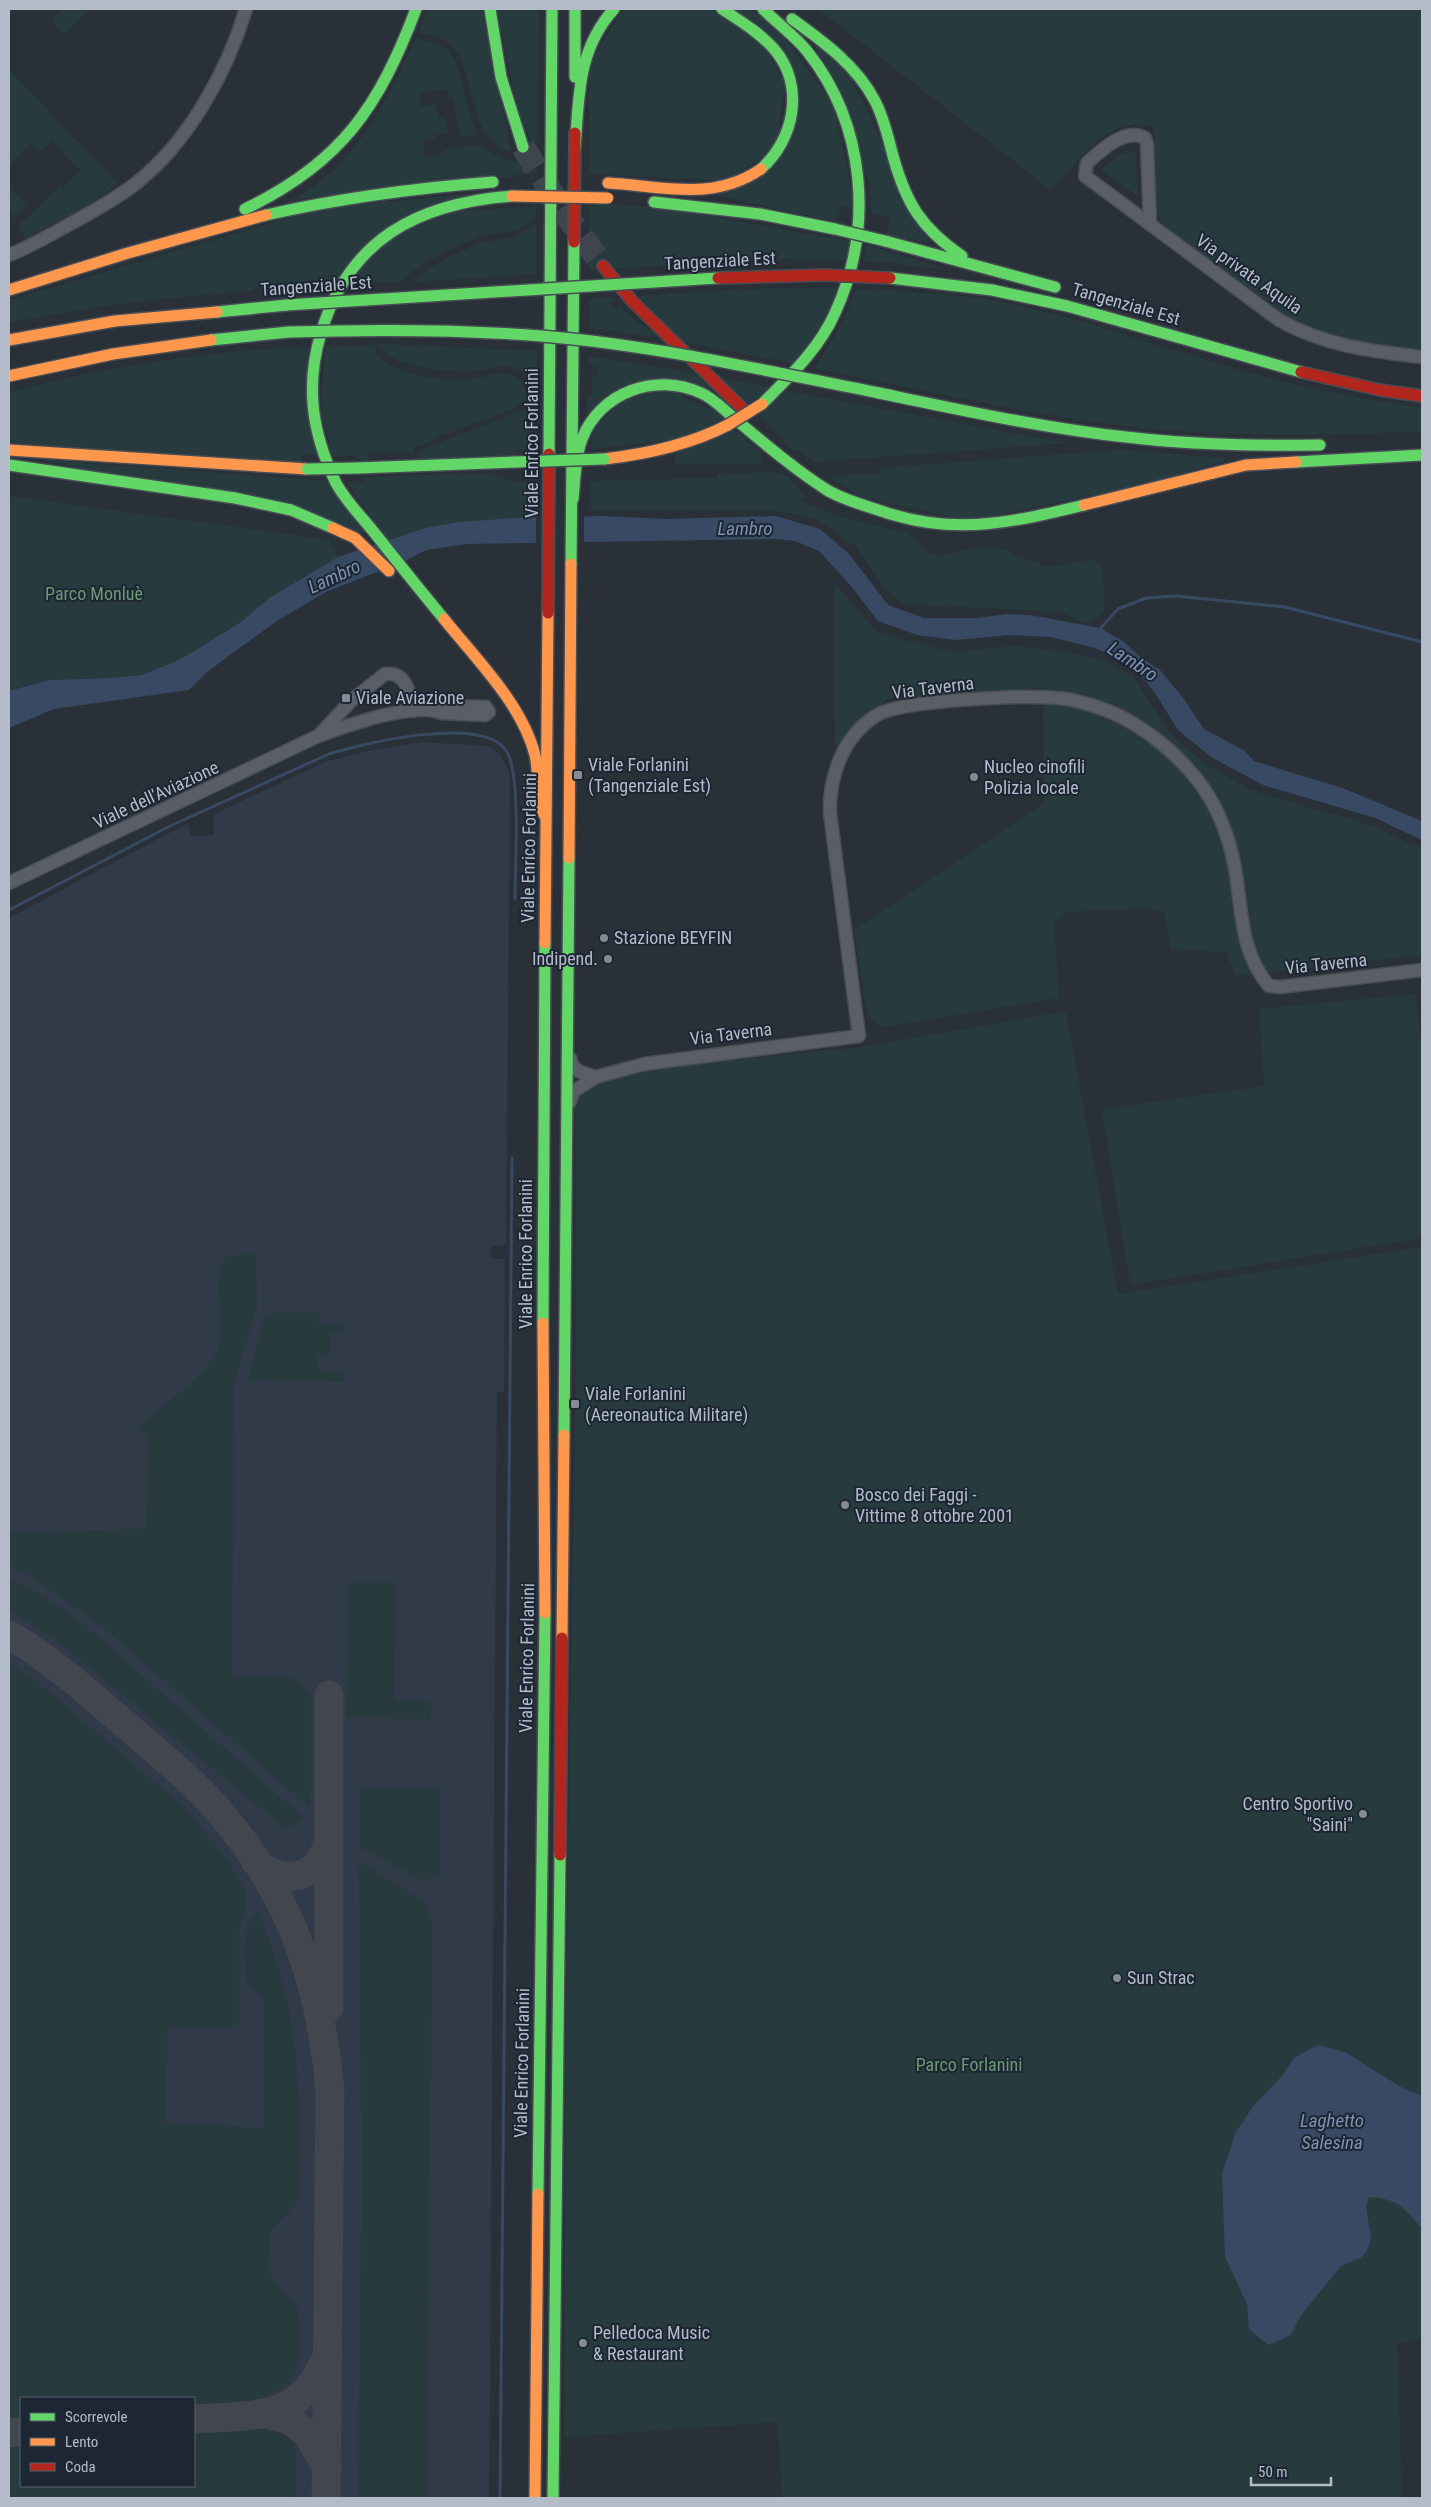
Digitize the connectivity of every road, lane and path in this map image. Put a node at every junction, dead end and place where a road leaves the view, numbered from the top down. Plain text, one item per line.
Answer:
1 (246, 9) edge
2 (416, 9) edge
3 (490, 9) edge
4 (552, 9) edge
5 (575, 9) edge
6 (614, 9) edge
7 (722, 9) edge
8 (763, 9) edge
9 (777, 9) edge
10 (523, 147) tunnel mouth
11 (574, 149) junction
12 (506, 182) dead end
13 (541, 182) dead end
14 (621, 199) dead end
15 (644, 201) dead end
16 (1150, 224) junction
17 (162, 242) junction
18 (9, 255) edge
19 (603, 266) tunnel mouth
20 (991, 269) junction
21 (9, 290) edge
22 (1066, 290) dead end
23 (1163, 321) dead end
24 (9, 340) edge
25 (1226, 352) junction
26 (1422, 357) edge
27 (9, 376) edge
28 (1422, 396) edge
29 (1336, 444) dead end
30 (9, 450) edge
31 (1422, 455) edge
32 (9, 465) edge
33 (573, 499) junction
34 (861, 503) junction
35 (464, 647) junction
36 (436, 710) dead end
37 (414, 712) junction
38 (318, 736) junction
39 (546, 818) junction
40 (9, 884) edge
41 (1422, 970) edge
42 (567, 1031) junction
43 (596, 1077) junction
44 (567, 1107) junction
45 (535, 2498) edge
46 (553, 2498) edge

1 - 18 street
2 - 17 main road
3 - 10 main road
4 - 39 main road, Viale Enrico Forlanini
5 - 11 main road, Viale Enrico Forlanini
6 - 11 main road
7 - 13 main road
8 - 30 main road, bridge
9 - 20 main road
11 - 33 main road, Viale Enrico Forlanini
12 - 17 main road
14 - 35 main road, bridge
15 - 20 main road, bridge
16 - 16 street, Via privata Aquila
16 - 26 street, Via privata Aquila
17 - 21 main road
19 - 34 main road
20 - 22 main road
23 - 25 main road
24 - 25 main road, Tangenziale Est, bridge
25 - 28 main road, Tangenziale Est
27 - 29 main road, bridge
31 - 34 main road
32 - 35 main road
33 - 34 main road
33 - 42 main road, Viale Enrico Forlanini
35 - 39 main road
36 - 37 street, Viale dell'Aviazione
37 - 38 street, Viale dell'Aviazione
37 - 38 street, Viale dell'Aviazione
38 - 40 street, Viale dell'Aviazione
39 - 45 main road, Viale Enrico Forlanini
41 - 43 street, Via Taverna
42 - 43 street
42 - 44 main road, Viale Enrico Forlanini
43 - 44 street, Via Taverna
44 - 46 main road, Viale Enrico Forlanini

